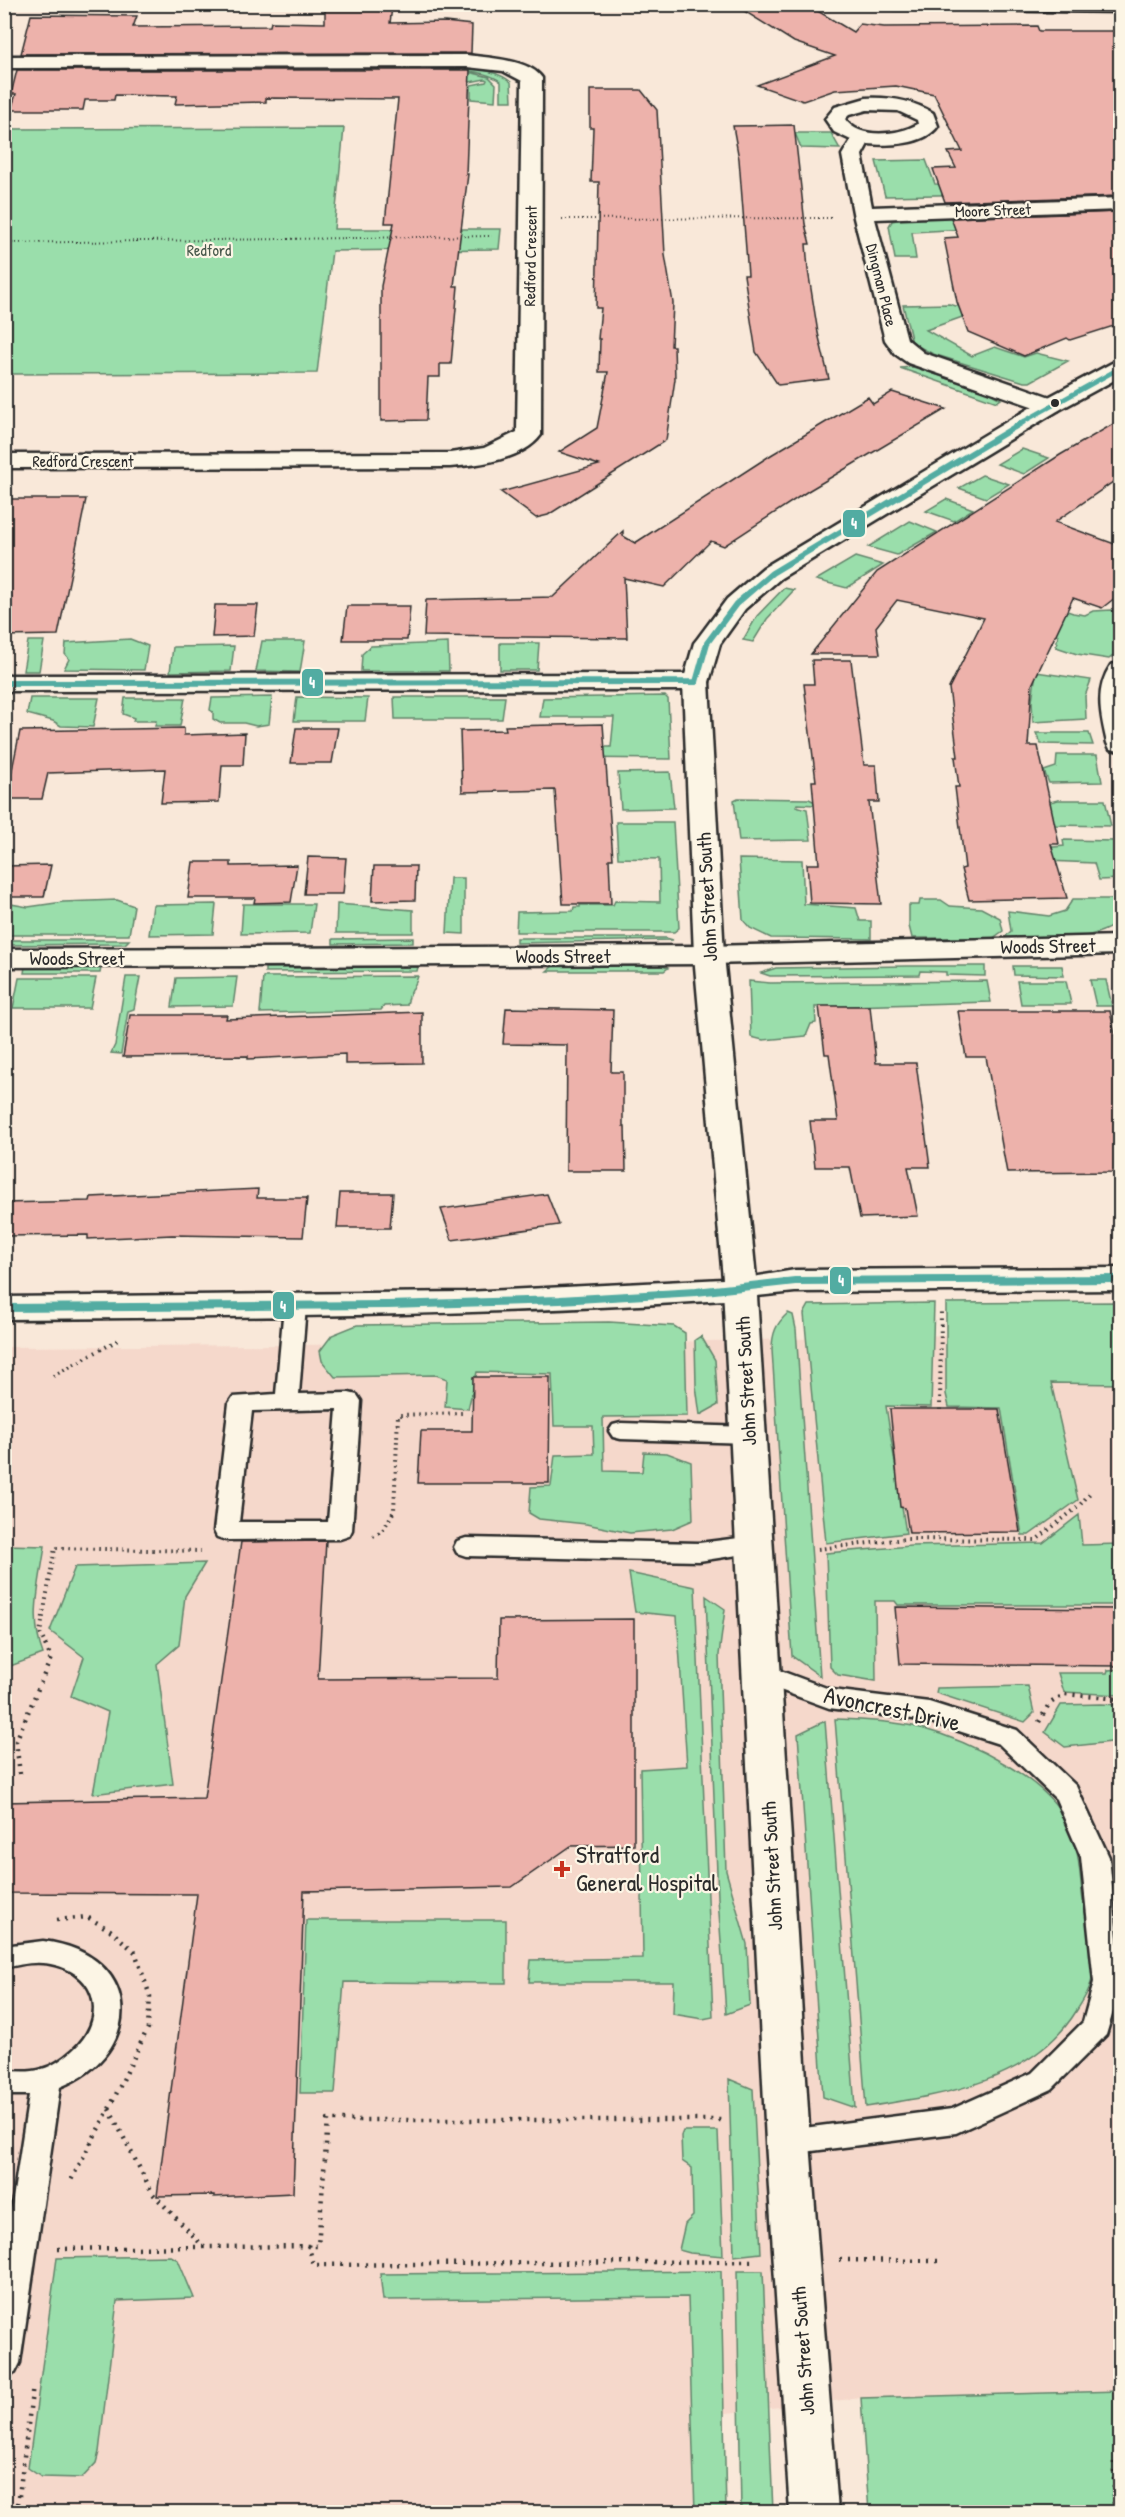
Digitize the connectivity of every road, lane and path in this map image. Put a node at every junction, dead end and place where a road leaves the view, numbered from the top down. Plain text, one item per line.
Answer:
1 (895, 4) edge
2 (1120, 7) edge
3 (4, 62) edge
4 (862, 137) dead end
5 (1120, 204) edge
6 (864, 215) junction
7 (531, 219) junction
8 (492, 236) dead end
9 (4, 243) edge
10 (1120, 369) edge
11 (1051, 405) junction
12 (4, 461) edge
13 (1120, 671) edge
14 (696, 682) junction
15 (4, 683) edge
16 (1120, 743) edge
17 (1120, 945) edge
18 (709, 955) junction
19 (4, 958) edge
20 (1120, 1279) edge
21 (942, 1280) junction
22 (740, 1288) junction
23 (295, 1306) junction
24 (4, 1308) edge
25 (122, 1336) dead end
26 (53, 1376) dead end
27 (287, 1402) junction
28 (940, 1410) dead end
29 (464, 1413) dead end
30 (621, 1431) dead end
31 (749, 1435) junction
32 (1090, 1493) dead end
33 (365, 1541) dead end
34 (755, 1545) junction
35 (466, 1546) dead end
36 (818, 1548) dead end
37 (205, 1551) dead end
38 (762, 1673) junction
39 (1120, 1699) edge
40 (1038, 1724) dead end
41 (20, 1774) dead end
42 (52, 1921) dead end
43 (4, 1957) edge
44 (46, 2080) junction
45 (4, 2083) edge
46 (109, 2109) junction
47 (726, 2120) dead end
48 (788, 2142) junction
49 (68, 2186) dead end
50 (309, 2245) junction
51 (204, 2247) junction
52 (50, 2250) dead end
53 (798, 2259) junction
54 (938, 2261) dead end
55 (4, 2363) edge
56 (34, 2377) dead end
57 (1120, 2461) edge
58 (17, 2512) edge
59 (814, 2512) edge
60 (1114, 2512) edge

1 - 2 street
3 - 7 street, Redford Crescent
4 - 6 street, Dingman Place
5 - 6 street, Moore Street
6 - 7 path
6 - 11 street, Dingman Place
7 - 12 street, Redford Crescent
8 - 9 path
10 - 11 street, John Street South
11 - 14 street, John Street South
13 - 16 street
14 - 15 street
14 - 18 street, John Street South
17 - 18 street, Woods Street
18 - 19 street, Woods Street
18 - 22 street, John Street South
20 - 21 street
21 - 22 street
21 - 28 path
22 - 23 street
22 - 31 street, John Street South
23 - 24 street
23 - 27 lane
25 - 26 path
27 - 27 lane
29 - 33 path
30 - 31 lane
31 - 34 street, John Street South
32 - 36 path
34 - 35 lane
34 - 38 street, John Street South
37 - 41 path
38 - 48 street, John Street South
38 - 48 lane, Avoncrest Drive
39 - 40 path
42 - 46 path
43 - 44 lane
44 - 45 lane
44 - 55 lane
46 - 49 path
46 - 51 path
47 - 50 path
48 - 53 street, John Street South
50 - 51 path
50 - 53 path
51 - 52 path
53 - 54 path
53 - 59 street, John Street South
56 - 58 path
57 - 60 path

